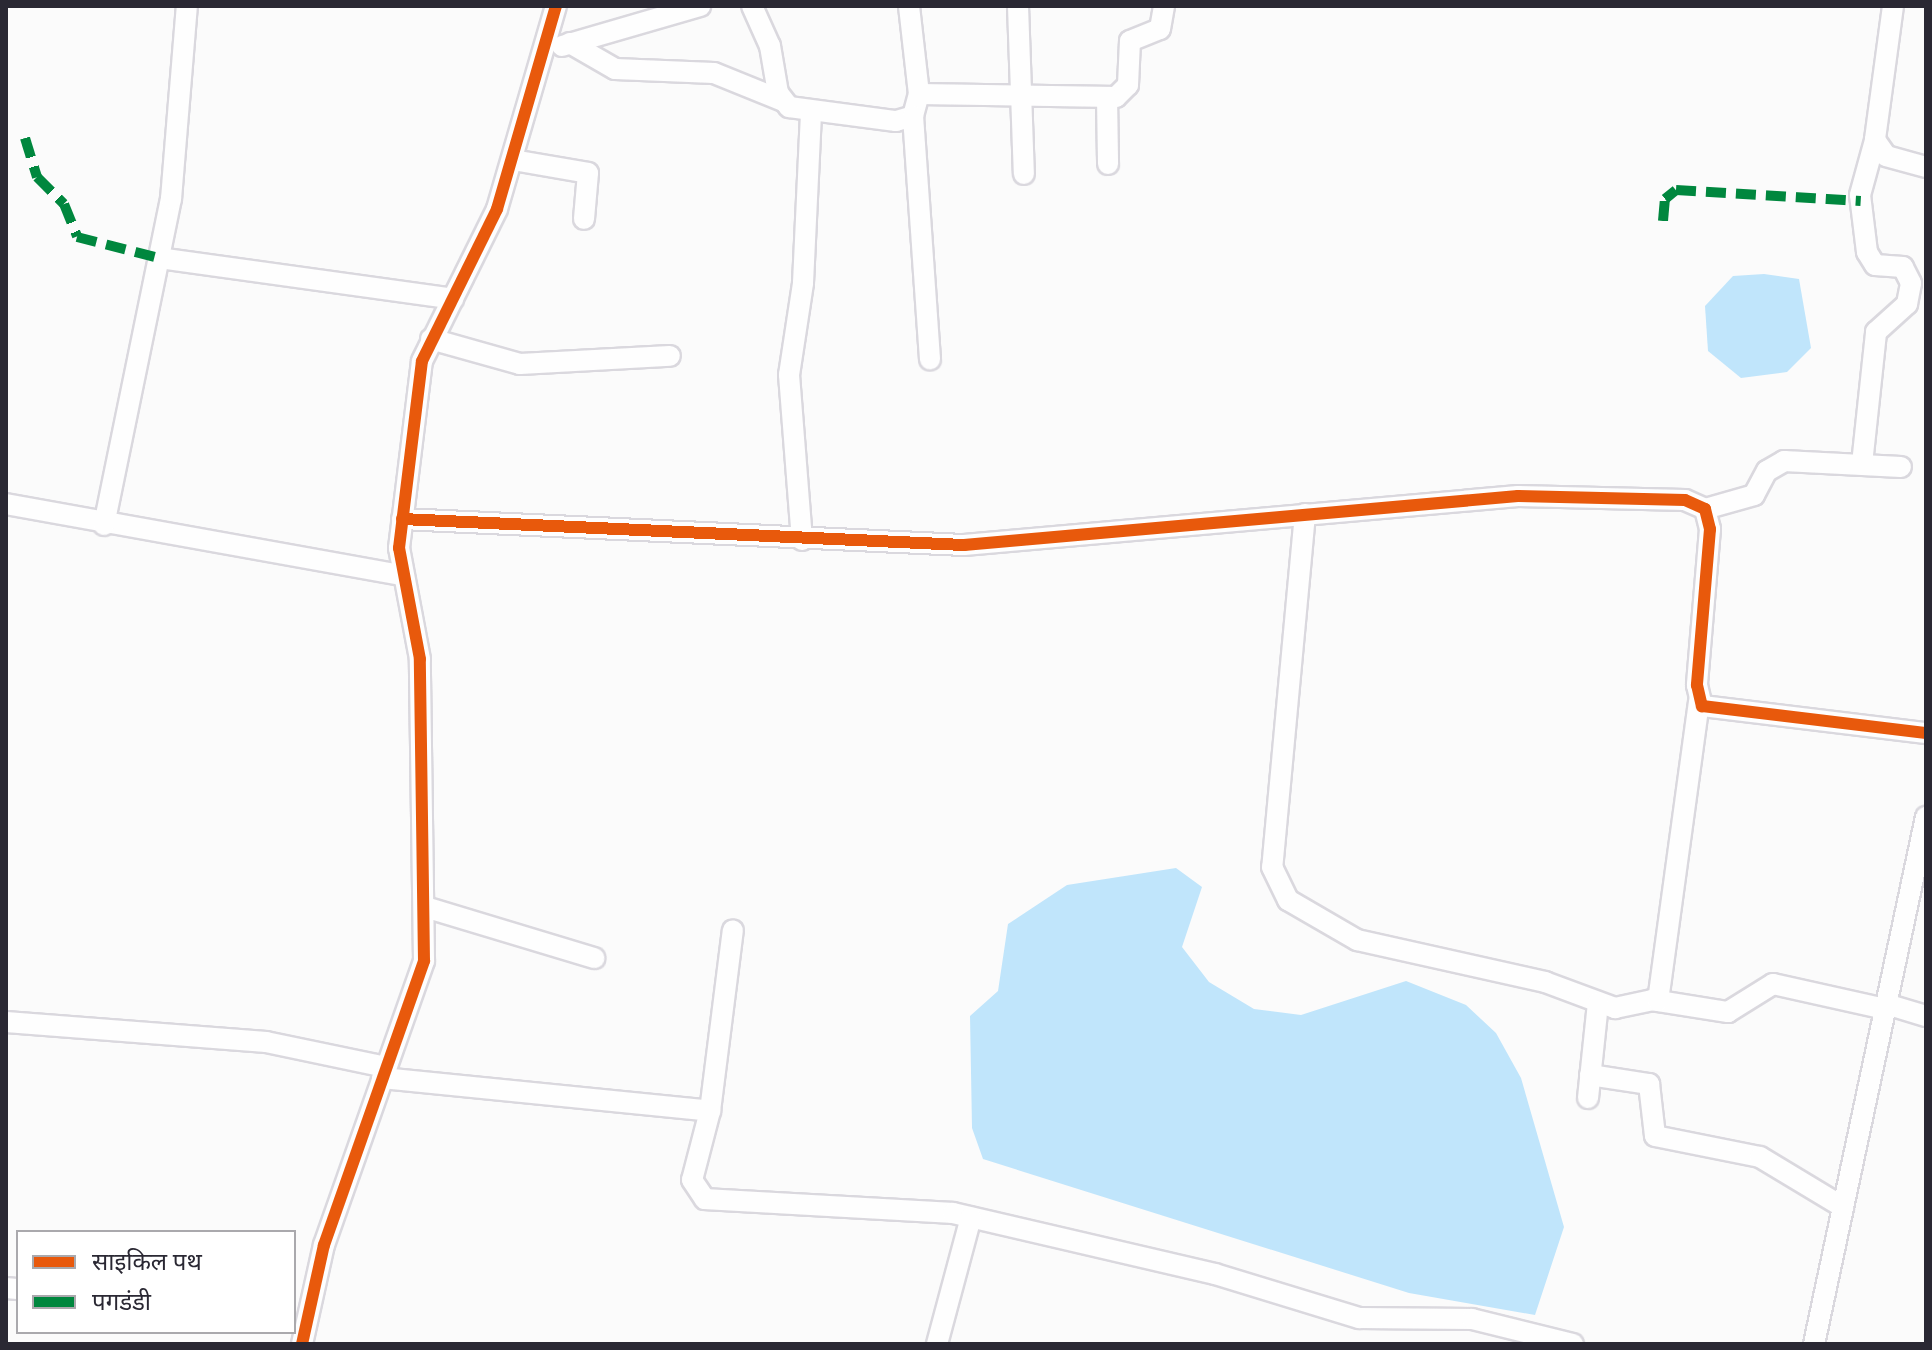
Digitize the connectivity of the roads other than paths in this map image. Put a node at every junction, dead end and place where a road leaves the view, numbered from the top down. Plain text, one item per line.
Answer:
1 (187, 6) edge
2 (556, 6) edge
3 (700, 6) edge
4 (752, 6) edge
5 (909, 6) edge
6 (1018, 6) edge
7 (1164, 6) edge
8 (1893, 6) edge
9 (570, 43) junction
10 (547, 50) junction
11 (919, 94) junction
12 (1023, 96) junction
13 (1107, 97) junction
14 (783, 101) junction
15 (811, 112) junction
16 (913, 116) junction
17 (1875, 140) junction
18 (513, 160) junction
19 (1108, 164) dead end
20 (1926, 167) edge
21 (1024, 174) dead end
22 (584, 219) dead end
23 (159, 258) junction
24 (453, 299) junction
25 (431, 339) junction
26 (670, 356) dead end
27 (930, 359) dead end
28 (1862, 464) junction
29 (1901, 467) dead end
30 (6, 504) edge
31 (1705, 509) junction
32 (1305, 514) junction
33 (402, 519) junction
34 (104, 525) junction
35 (802, 540) junction
36 (401, 575) junction
37 (1699, 701) junction
38 (1926, 733) edge
39 (1926, 817) edge
40 (425, 907) junction
41 (733, 930) dead end
42 (594, 958) dead end
43 (1658, 1001) junction
44 (1598, 1003) junction
45 (1885, 1006) junction
46 (1926, 1016) edge
47 (6, 1022) edge
48 (384, 1072) junction
49 (1590, 1075) junction
50 (1588, 1098) dead end
51 (710, 1111) junction
52 (1843, 1207) junction
53 (971, 1217) junction
54 (300, 1334) edge
55 (937, 1344) edge
56 (1573, 1344) edge
57 (1814, 1344) edge

1 - 23 street
2 - 10 street
3 - 9 street
4 - 14 street
5 - 11 street
6 - 12 street
7 - 13 street
8 - 17 street
9 - 10 street
9 - 14 street
10 - 18 street
11 - 12 street
11 - 16 street
12 - 13 street
12 - 21 street
13 - 19 street
14 - 15 street
15 - 16 street
15 - 35 street
16 - 27 street
17 - 20 street
17 - 28 street
18 - 22 street
18 - 24 street
23 - 24 street
23 - 34 street
24 - 25 street
25 - 26 street
25 - 33 street
28 - 29 street
28 - 31 street
30 - 34 street
31 - 32 street
31 - 37 street
32 - 35 street
32 - 44 street
33 - 35 street
33 - 36 street
34 - 36 street
36 - 40 street
37 - 38 street
37 - 43 street
39 - 45 street
40 - 42 street
40 - 48 street
41 - 51 street
43 - 44 street
43 - 45 street
44 - 49 street
45 - 46 street
45 - 52 street
47 - 48 street
48 - 51 street
48 - 54 street
49 - 50 street
49 - 52 street
51 - 53 street
52 - 57 street
53 - 55 street
53 - 56 street

